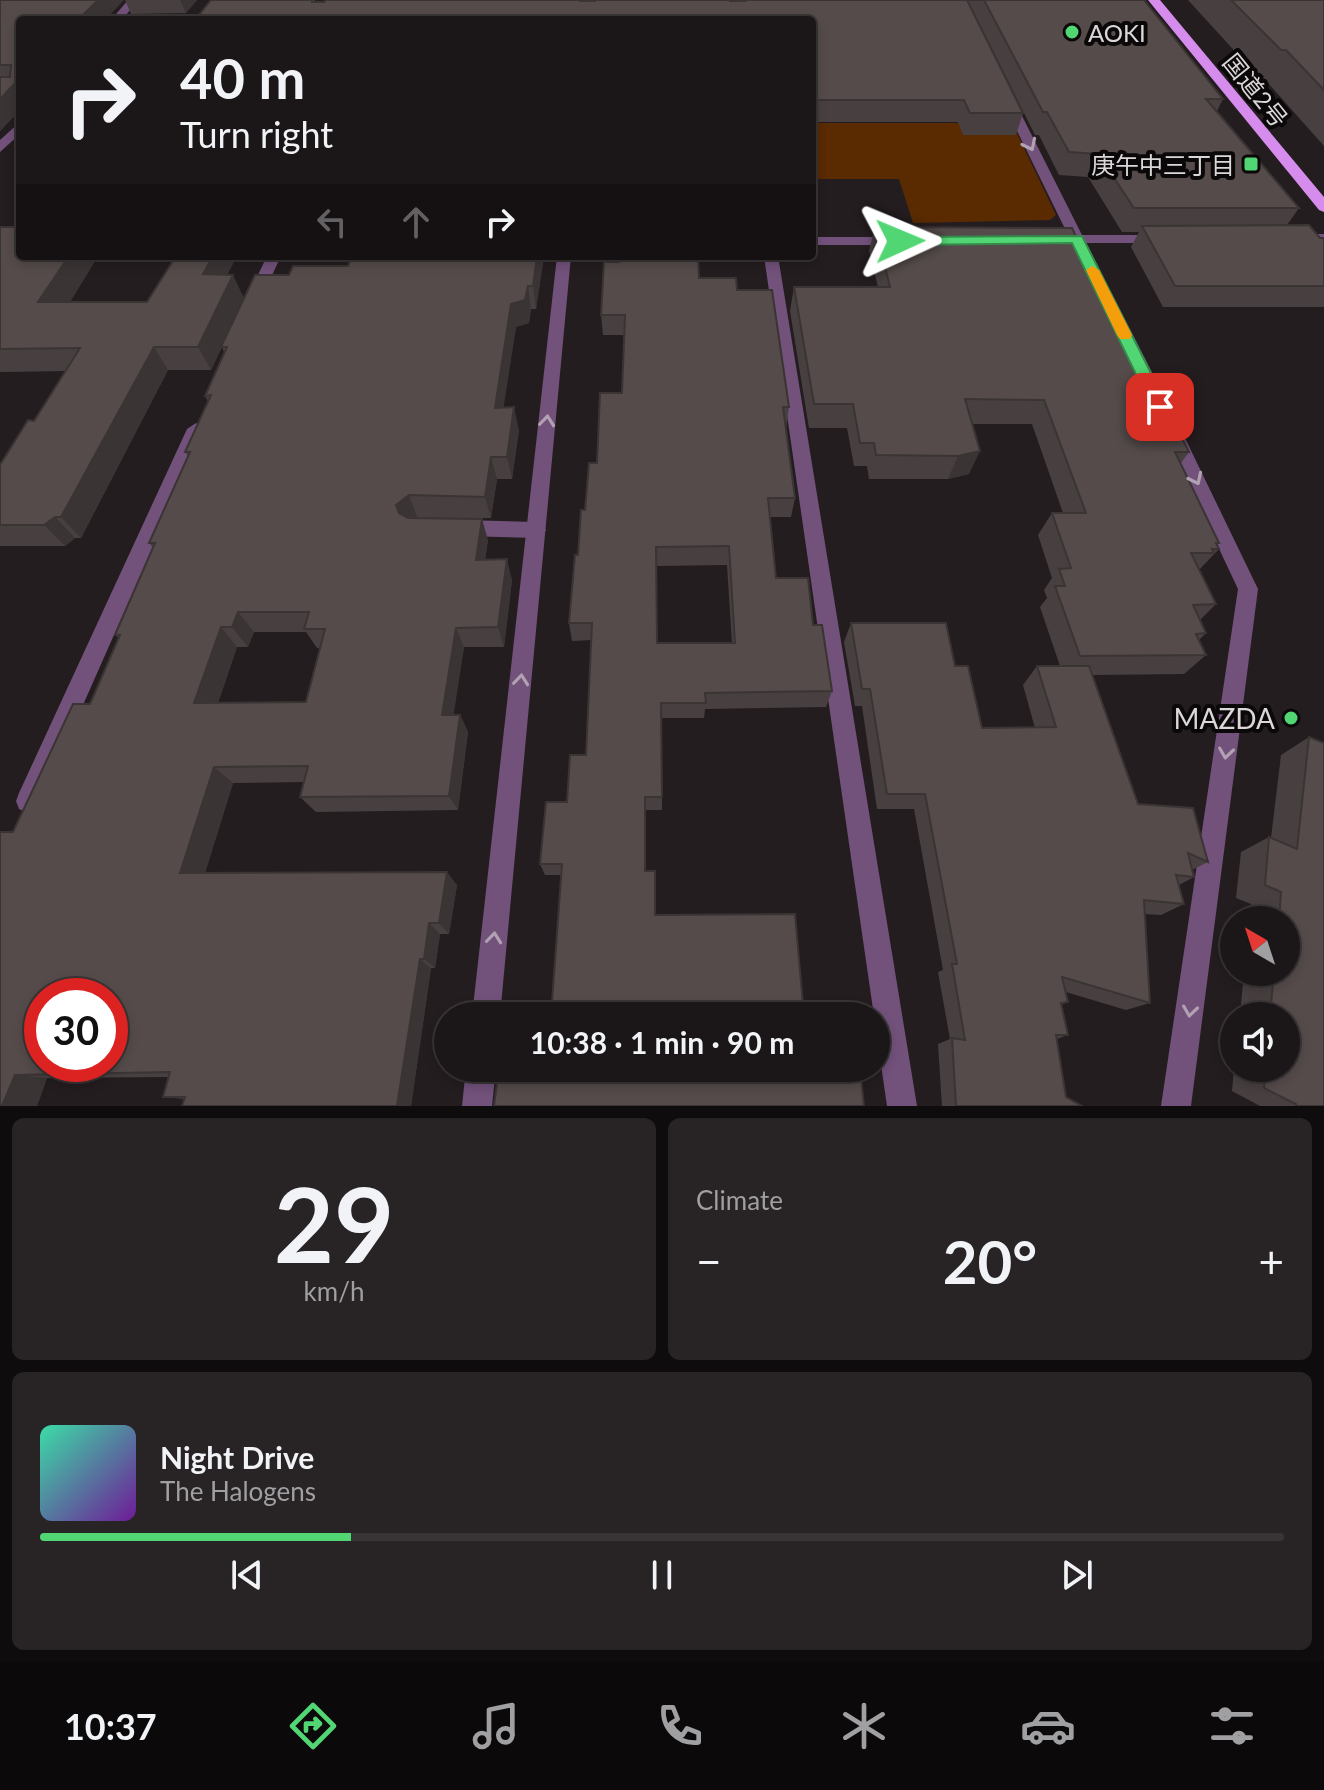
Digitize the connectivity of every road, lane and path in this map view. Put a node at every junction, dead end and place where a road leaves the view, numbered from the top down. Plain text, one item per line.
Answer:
1 (133, 0) edge
2 (1154, 0) edge
3 (119, 16) edge
4 (1001, 86) edge
5 (16, 130) edge
6 (0, 148) edge
7 (1324, 207) edge
8 (1277, 238) edge
9 (1324, 238) edge
10 (1046, 239) edge
11 (1077, 239) junction
12 (1169, 239) edge
13 (816, 241) edge
14 (906, 241) edge
15 (272, 260) edge
16 (564, 260) edge
17 (772, 260) edge
18 (248, 314) edge
19 (202, 415) edge
20 (447, 528) edge
21 (536, 530) junction
22 (20, 819) edge
23 (487, 1002) edge
24 (480, 1082) edge
25 (477, 1106) edge
26 (902, 1106) edge
27 (1176, 1106) edge

1 - 3 street
2 - 7 highway, 国道2号
4 -> 11 street
5 - 6 street
8 - 9 street
10 - 11 street
11 - 12 street
11 -> 27 street
13 - 14 street
15 - 18 street
21 -> 16 street
17 - 26 street
19 - 22 street
20 - 21 street
23 -> 21 street
24 - 25 street

